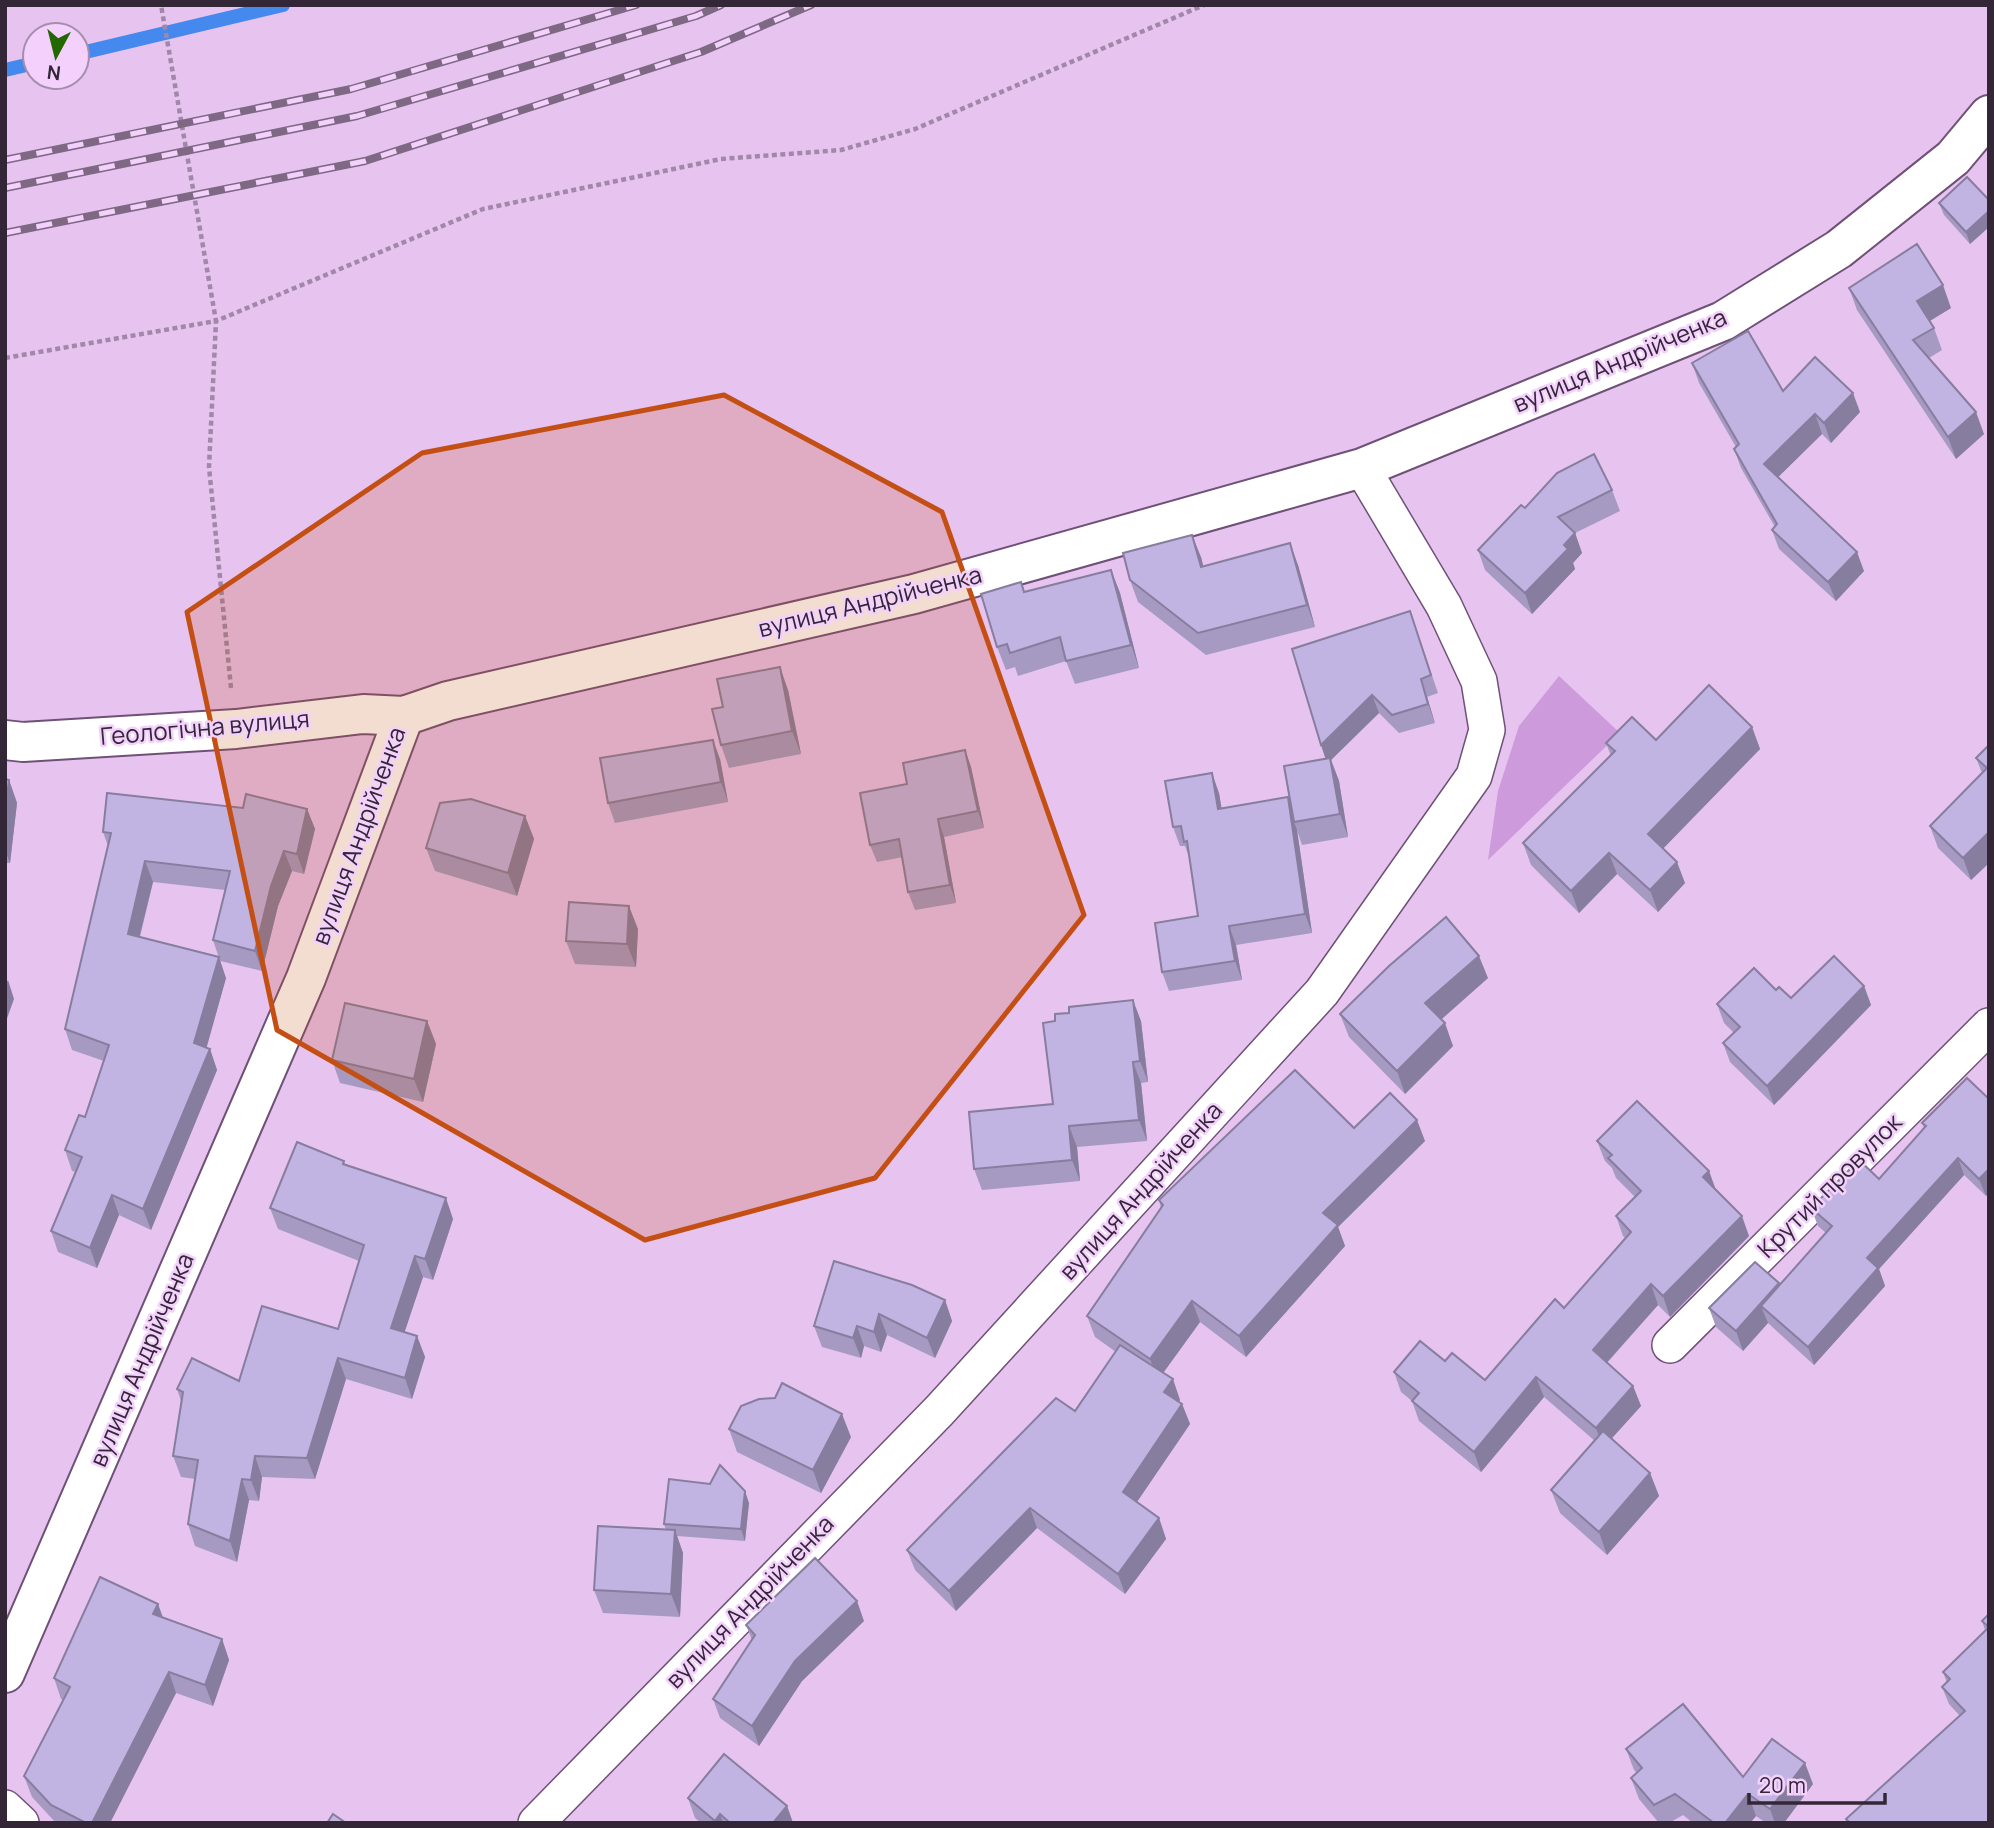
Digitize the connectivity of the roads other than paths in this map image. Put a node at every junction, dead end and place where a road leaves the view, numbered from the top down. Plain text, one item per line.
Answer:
1 (1989, 115) edge
2 (1362, 468) junction
3 (404, 716) junction
4 (5, 740) edge
5 (1989, 1026) edge
6 (1670, 1345) dead end
7 (5, 1673) edge
8 (5, 1808) edge
9 (21, 1823) edge
10 (536, 1823) edge

1 - 2 street, вулиця Андрійченка
2 - 3 street, вулиця Андрійченка
2 - 10 street, вулиця Андрійченка
3 - 4 street, Геологічна вулиця
3 - 7 street, вулиця Андрійченка
5 - 6 street, Крутий провулок
8 - 9 street

